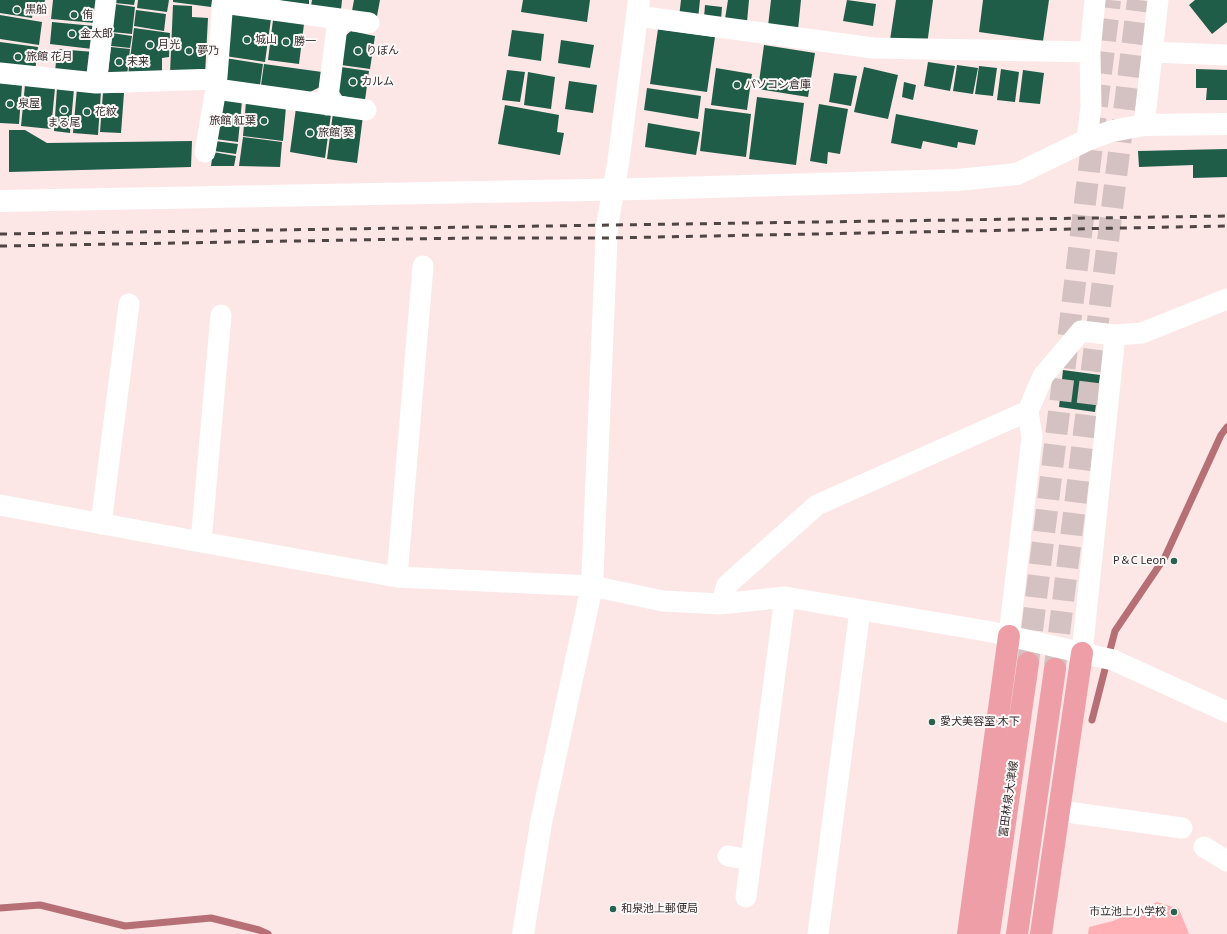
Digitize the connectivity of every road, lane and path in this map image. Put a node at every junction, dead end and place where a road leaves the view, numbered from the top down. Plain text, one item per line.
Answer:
1 (106, 0) edge
2 (1095, 0) edge
3 (1158, 0) edge
4 (223, 1) edge
5 (638, 8) edge
6 (338, 19) junction
7 (369, 24) dead end
8 (1090, 52) junction
9 (1152, 52) junction
10 (1227, 54) edge
11 (0, 73) edge
12 (96, 83) junction
13 (216, 84) junction
14 (327, 104) junction
15 (366, 110) dead end
16 (1227, 124) edge
17 (1144, 125) junction
18 (1087, 140) junction
19 (205, 152) dead end
20 (612, 190) junction
21 (0, 201) edge
22 (423, 266) dead end
23 (1227, 299) edge
24 (129, 304) dead end
25 (221, 315) dead end
26 (1115, 335) junction
27 (1028, 411) junction
28 (0, 505) edge
29 (101, 524) junction
30 (201, 542) junction
31 (397, 577) junction
32 (592, 586) junction
33 (785, 597) junction
34 (721, 604) junction
35 (860, 610) junction
36 (1009, 636) junction
37 (1082, 653) junction
38 (1028, 664) tunnel mouth
39 (1055, 670) tunnel mouth
40 (1227, 712) edge
41 (1060, 811) junction
42 (1182, 828) dead end
43 (1204, 847) dead end
44 (728, 856) dead end
45 (751, 860) junction
46 (1227, 861) edge
47 (746, 898) dead end
48 (523, 934) edge
49 (818, 934) edge
50 (968, 934) edge
51 (989, 934) edge
52 (1017, 934) edge
53 (1041, 934) edge

1 - 12 street
2 - 8 street
3 - 9 street
4 - 6 street
4 - 13 street
5 - 8 street
5 - 20 street
6 - 7 street
6 - 14 street
8 - 18 street
9 - 10 street
9 - 17 street
11 - 12 street
12 - 13 street
13 - 14 street
13 - 19 street
14 - 15 street
16 - 17 street
17 - 18 street
18 - 20 street
20 - 21 street
20 - 32 street
22 - 31 street
23 - 26 street
24 - 29 street
25 - 30 street
26 - 27 street
26 - 37 street
27 - 34 street
27 - 36 street
28 - 29 street
29 - 30 street
30 - 31 street
31 - 32 street
32 - 34 street
32 - 48 street
33 - 34 street
33 - 35 street
33 - 45 street
35 - 36 street
35 - 49 street
36 - 37 street
36 - 50 main road
37 - 40 street
37 - 41 main road
38 - 51 main road, 富田林泉大津線
39 - 52 main road
41 - 42 street
41 - 53 main road
43 - 46 street
44 - 45 street
45 - 47 street

